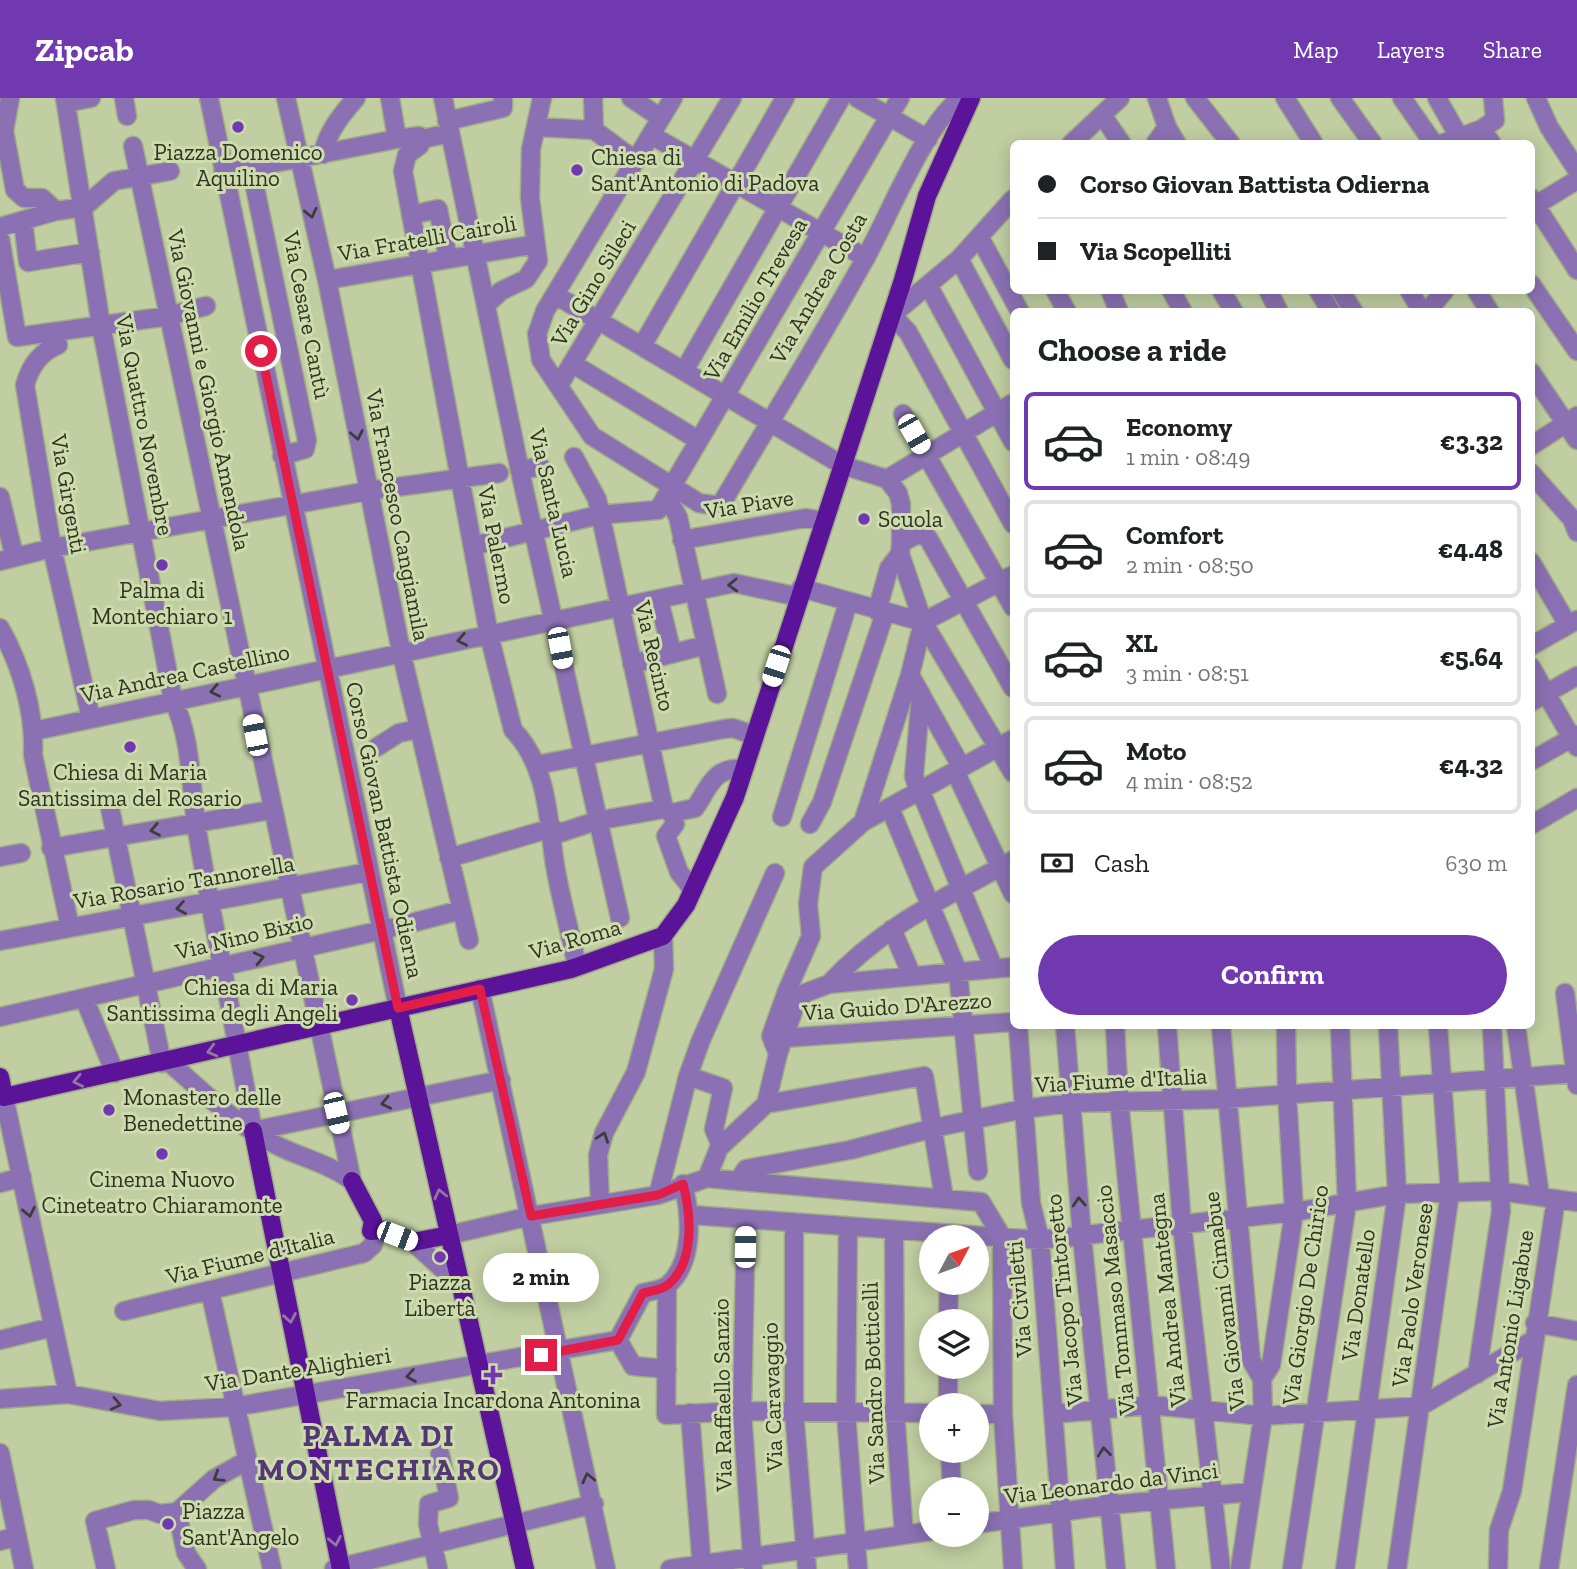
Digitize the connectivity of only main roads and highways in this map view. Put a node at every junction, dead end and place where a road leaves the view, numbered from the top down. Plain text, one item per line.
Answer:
1 (971, 98) edge
2 (398, 1008) junction
3 (0, 1077) edge
4 (253, 1131) road end
5 (352, 1181) road end
6 (449, 1235) junction
7 (338, 1568) edge
8 (525, 1569) edge

1 - 2 main road, Via Roma
2 -> 3 main road, Via Roma
6 -> 2 main road, Corso Giovan Battista Odierna
4 -> 7 main road
5 - 6 main road
6 - 8 main road, Corso Giovan Battista Odierna

